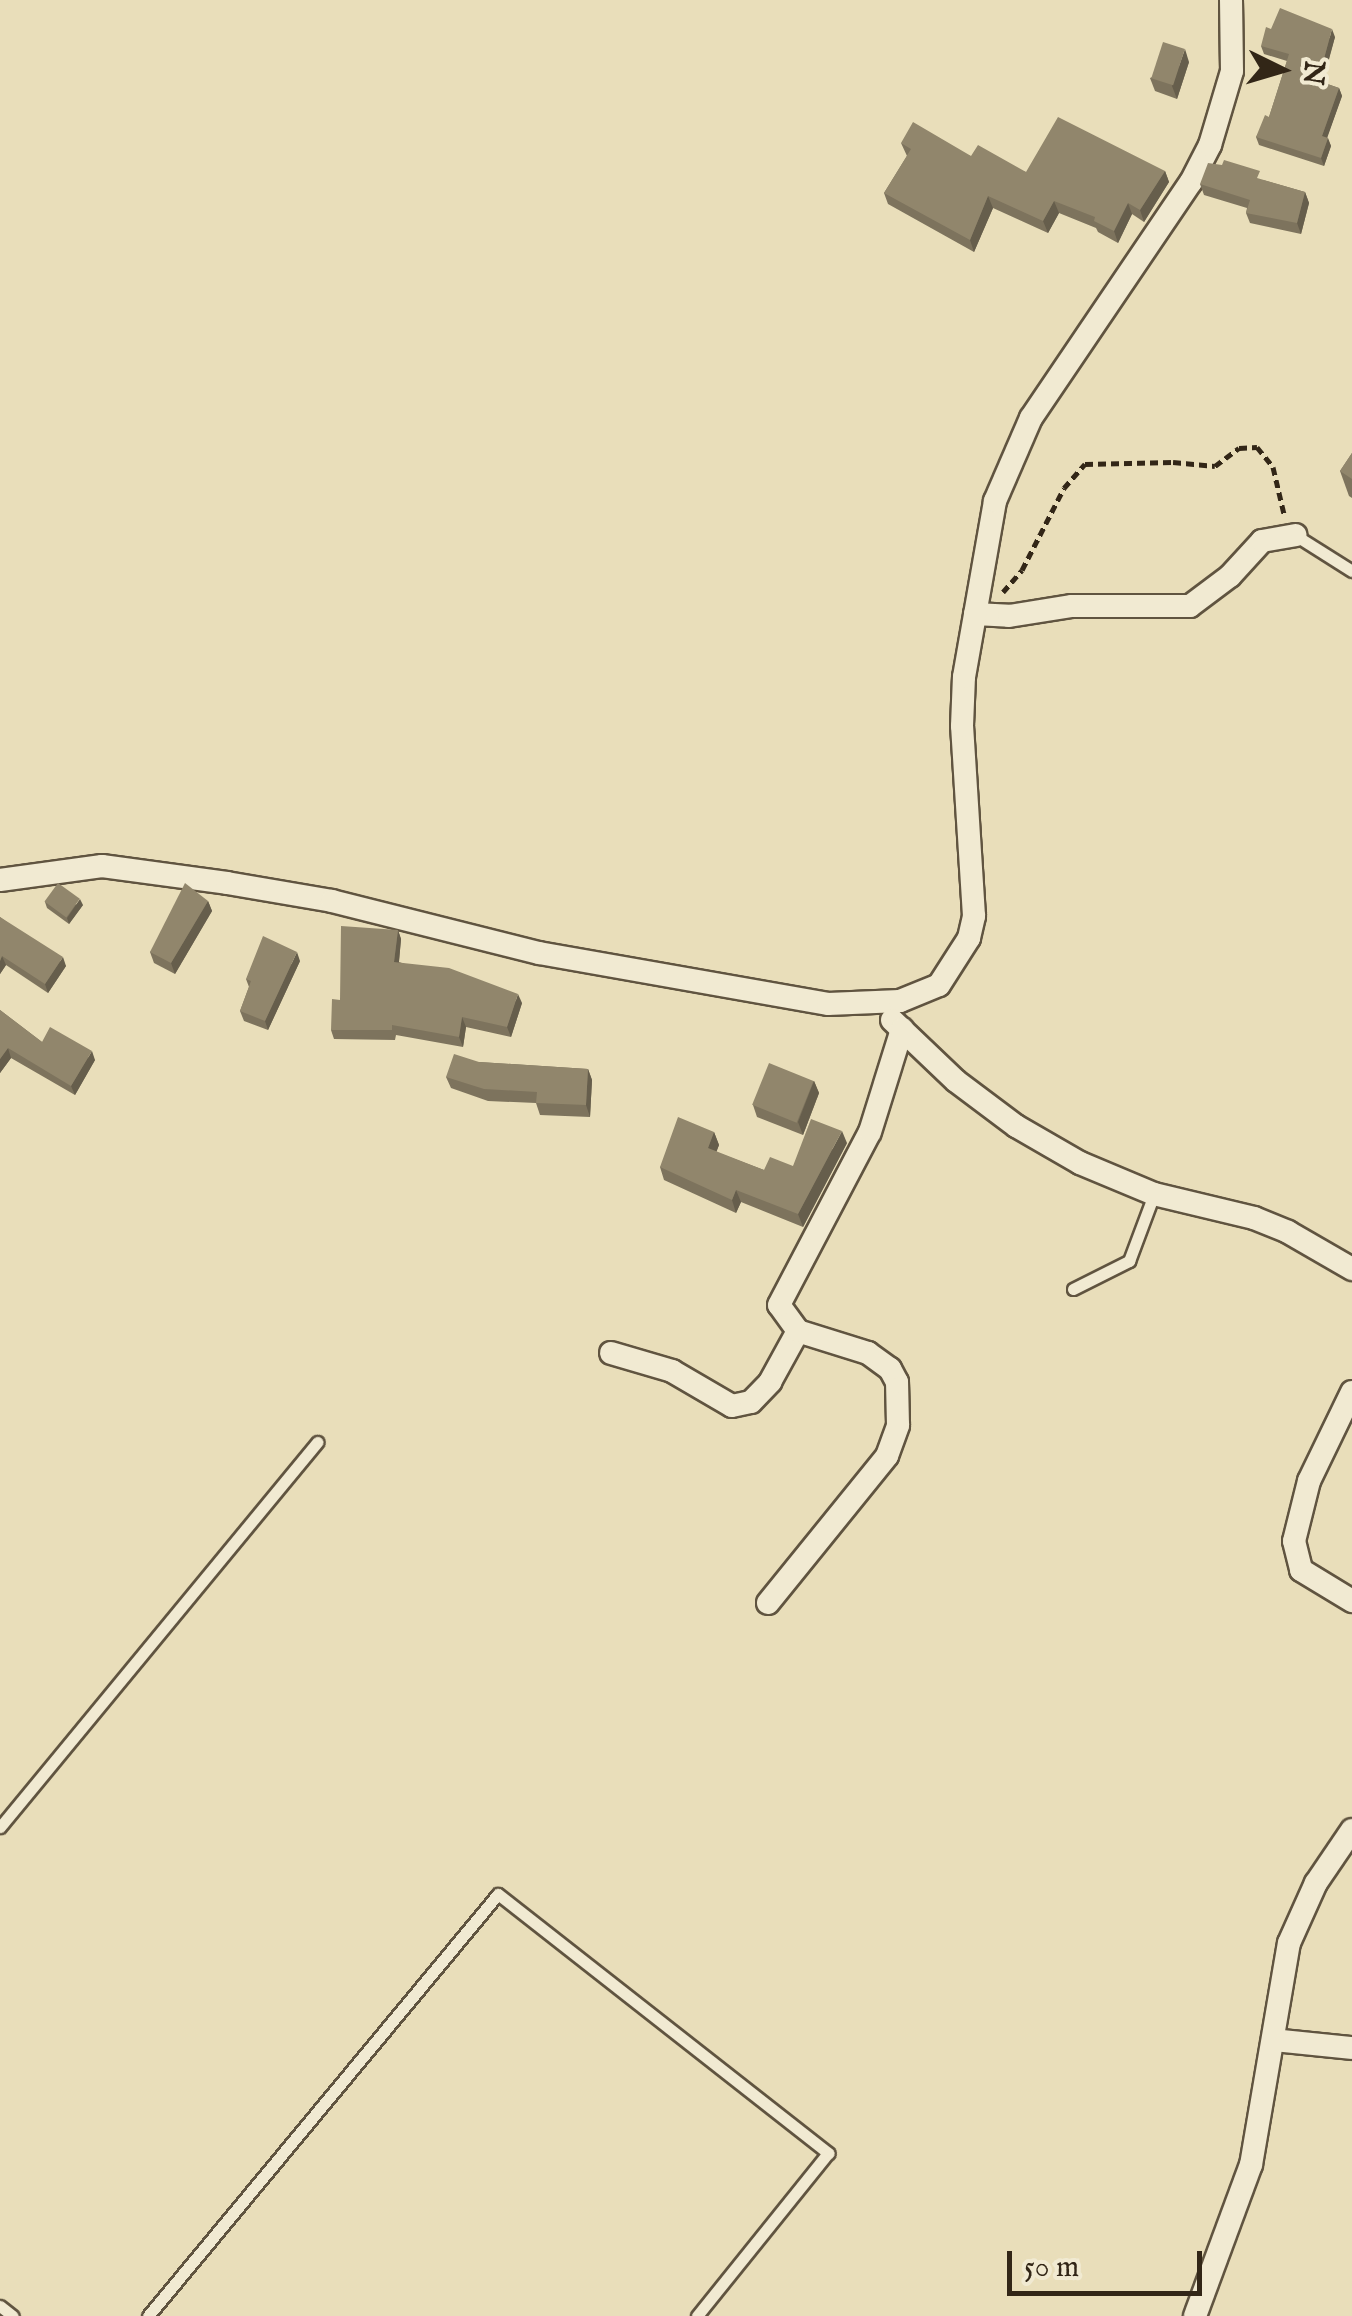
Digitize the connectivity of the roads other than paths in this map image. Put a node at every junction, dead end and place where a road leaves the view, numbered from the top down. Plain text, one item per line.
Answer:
1 (1230, 0) edge
2 (1296, 534) joint
3 (1352, 572) edge
4 (976, 608) junction
5 (0, 880) edge
6 (874, 1004) junction
7 (902, 1030) junction
8 (1154, 1194) junction
9 (1352, 1269) edge
10 (1073, 1289) dead end
11 (798, 1331) junction
12 (610, 1353) dead end
13 (1352, 1392) edge
14 (316, 1442) dead end
15 (1352, 1602) edge
16 (768, 1603) dead end
17 (0, 1827) edge
18 (1352, 1830) edge
19 (1273, 2040) junction
20 (1352, 2048) edge
21 (0, 2306) edge
22 (13, 2316) edge
23 (148, 2316) edge
24 (696, 2316) edge
25 (1195, 2316) edge

1 - 4 street
2 - 3 lane
2 - 4 street
4 - 6 street
5 - 6 street
6 - 7 street
7 - 8 street
7 - 11 street
8 - 9 street
8 - 10 lane
11 - 12 street
11 - 16 street
13 - 15 street
14 - 17 lane
18 - 19 street
19 - 20 street
19 - 25 street
21 - 22 lane
23 - 24 lane

